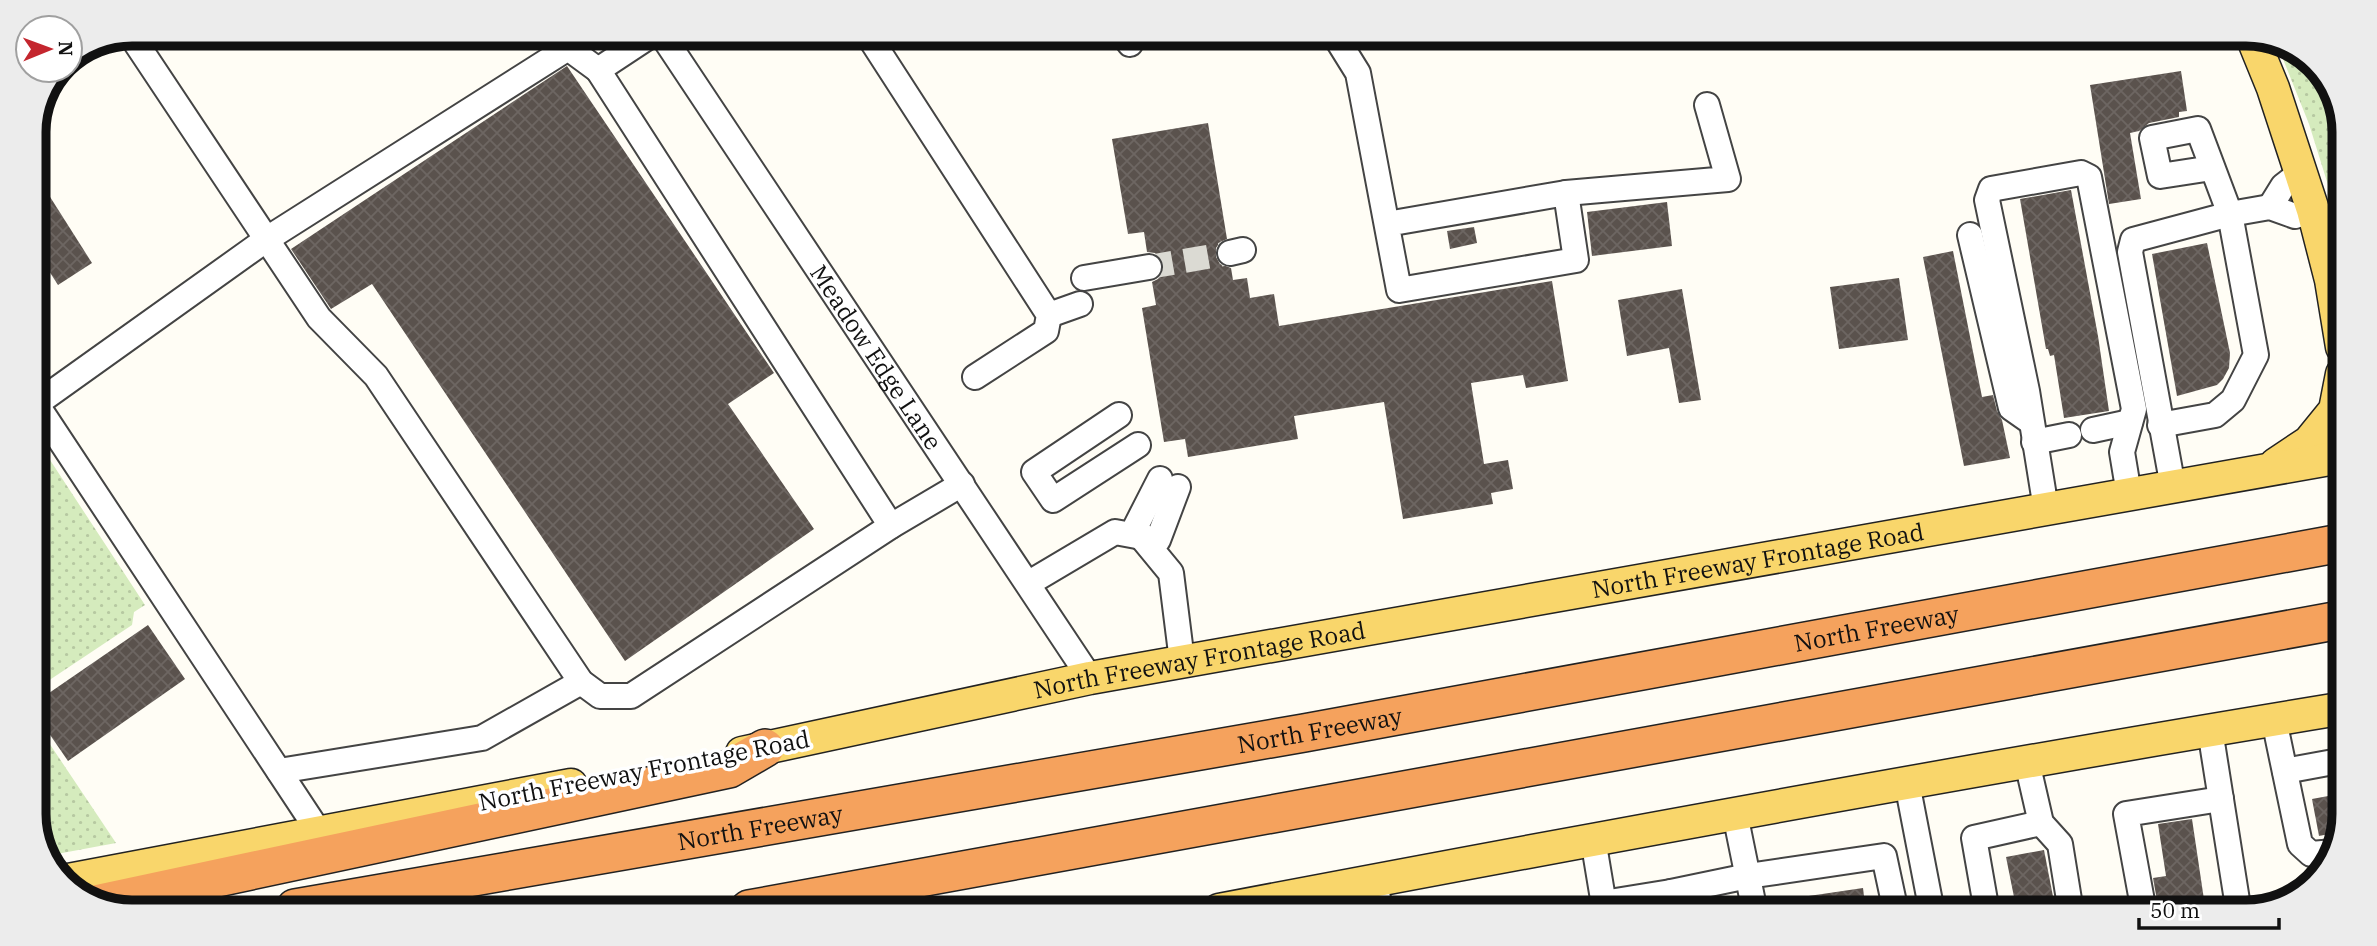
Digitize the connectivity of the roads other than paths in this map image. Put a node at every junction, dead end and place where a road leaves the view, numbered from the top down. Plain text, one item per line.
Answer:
1 (138, 46) edge
2 (634, 46) edge
3 (669, 46) edge
4 (875, 46) edge
5 (1341, 46) edge
6 (2256, 47) edge
7 (598, 70) junction
8 (1707, 105) dead end
9 (2212, 168) dead end
10 (2300, 173) junction
11 (1566, 193) junction
12 (2270, 207) junction
13 (2313, 210) junction
14 (2230, 214) junction
15 (1387, 224) junction
16 (1970, 235) dead end
17 (267, 239) junction
18 (1149, 267) tunnel mouth
19 (1084, 278) dead end
20 (2331, 280) edge
21 (1080, 304) dead end
22 (1049, 315) junction
23 (975, 377) dead end
24 (46, 393) edge
25 (2331, 414) edge
26 (1119, 415) dead end
27 (46, 418) edge
28 (2130, 422) junction
29 (2161, 425) junction
30 (2032, 432) junction
31 (1138, 445) dead end
32 (2331, 459) edge
33 (2267, 470) junction
34 (1169, 483) dead end
35 (962, 484) junction
36 (2173, 487) junction
37 (2129, 494) junction
38 (2046, 509) junction
39 (891, 526) junction
40 (1143, 539) junction
41 (2332, 545) edge
42 (1030, 583) junction
43 (2332, 622) edge
44 (1182, 661) junction
45 (1090, 678) junction
46 (581, 682) junction
47 (2332, 710) edge
48 (2274, 720) junction
49 (2210, 730) junction
50 (765, 748) junction
51 (2027, 762) junction
52 (2332, 762) edge
53 (279, 771) junction
54 (2285, 771) junction
55 (1907, 783) junction
56 (2221, 799) junction
57 (1735, 814) junction
58 (2040, 823) junction
59 (319, 832) junction
60 (1592, 839) junction
61 (2319, 859) edge
62 (1748, 876) junction
63 (75, 879) edge
64 (1378, 895) edge
65 (117, 899) edge
66 (341, 900) edge
67 (799, 900) edge
68 (1325, 900) edge
69 (1603, 900) edge
70 (1678, 900) edge
71 (1753, 900) edge
72 (1894, 900) edge
73 (1929, 900) edge
74 (1985, 900) edge
75 (2069, 900) edge
76 (2142, 900) edge
77 (2237, 900) edge

1 - 17 street
2 - 7 street
3 - 35 street, Meadow Edge Lane
4 - 22 street
5 - 15 street
6 - 10 main road
7 - 17 street
7 - 39 street
8 - 11 street
9 - 14 street
10 - 12 street
10 - 13 main road
11 - 15 street
11 - 15 street
12 - 13 street
12 - 14 street
13 - 20 main road
14 - 29 street
14 - 29 street
16 - 30 street
17 - 24 street
17 - 46 street
18 - 19 street
21 - 22 street
22 - 23 street
25 - 33 main road
26 - 31 street
27 - 53 street
28 - 30 street
28 - 30 street
28 - 37 street
29 - 36 street
30 - 38 street
32 - 33 main road, North Freeway Frontage Road
33 - 36 main road, North Freeway Frontage Road
34 - 40 street
35 - 39 street
35 - 42 street, Meadow Edge Lane
36 - 37 main road, North Freeway Frontage Road
37 - 38 main road, North Freeway Frontage Road
38 - 44 main road, North Freeway Frontage Road
39 - 46 street
40 - 42 street
40 - 44 street
41 - 66 highway, North Freeway
42 - 45 street, Meadow Edge Lane
43 - 67 highway
44 - 45 main road, North Freeway Frontage Road
45 - 50 main road, North Freeway Frontage Road
46 - 53 street
47 - 48 main road
48 - 49 main road
48 - 54 street
49 - 51 main road
49 - 56 street
50 - 59 main road, North Freeway Frontage Road
50 - 65 highway
51 - 55 main road
51 - 58 street
52 - 54 street
53 - 59 street
54 - 61 street
55 - 57 main road
55 - 73 street
56 - 76 street
56 - 77 street
57 - 60 main road
57 - 62 street
58 - 74 street
58 - 75 street
59 - 63 main road, North Freeway Frontage Road
60 - 64 main road
60 - 69 street
62 - 70 street
62 - 71 street
62 - 72 street
64 - 68 main road

